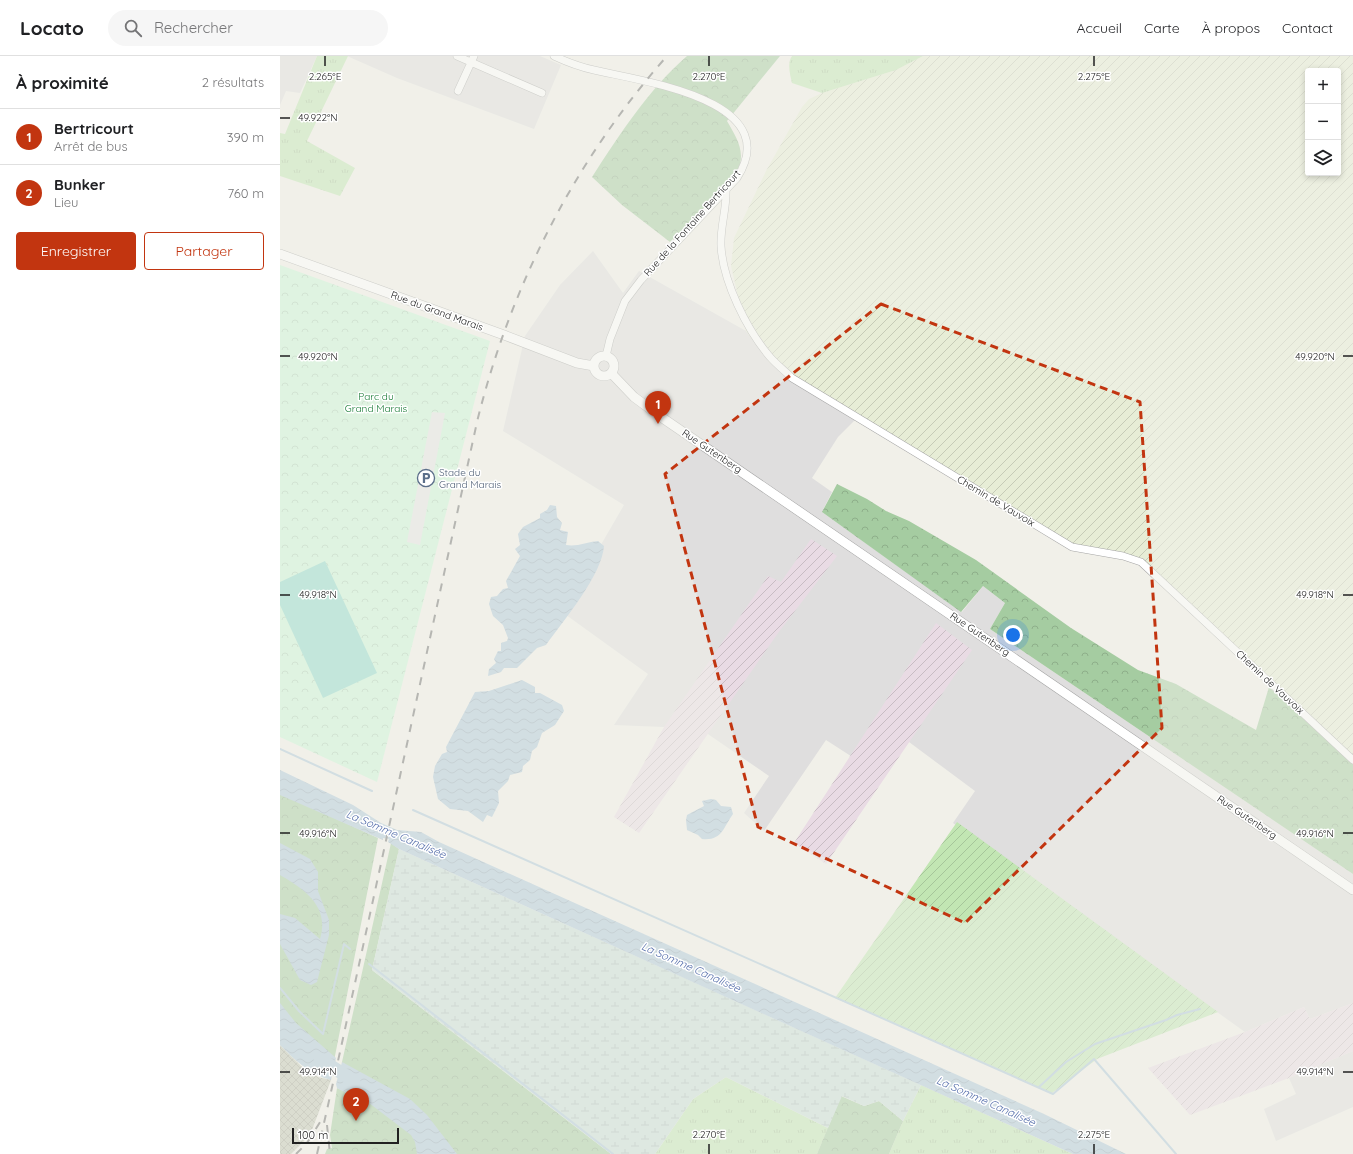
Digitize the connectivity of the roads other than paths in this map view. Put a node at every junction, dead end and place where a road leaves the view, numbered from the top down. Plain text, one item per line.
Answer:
1 (457, 56) edge
2 (554, 56) edge
3 (472, 59) edge
4 (458, 90) dead end
5 (542, 92) dead end
6 (726, 189) junction
7 (280, 254) edge
8 (606, 356) junction
9 (594, 366) junction
10 (611, 373) junction
11 (1353, 760) edge
12 (1353, 890) edge

1 - 3 street
2 - 6 street, Rue de la Fontaine Bertricourt
3 - 4 street
3 - 5 street
6 - 8 street, Rue de la Fontaine Bertricourt
6 - 11 street, Chemin de Vauvoix
7 - 9 street, Rue du Grand Marais
8 - 9 street
8 - 10 street
9 - 10 street
10 - 12 street, Rue Gutenberg

